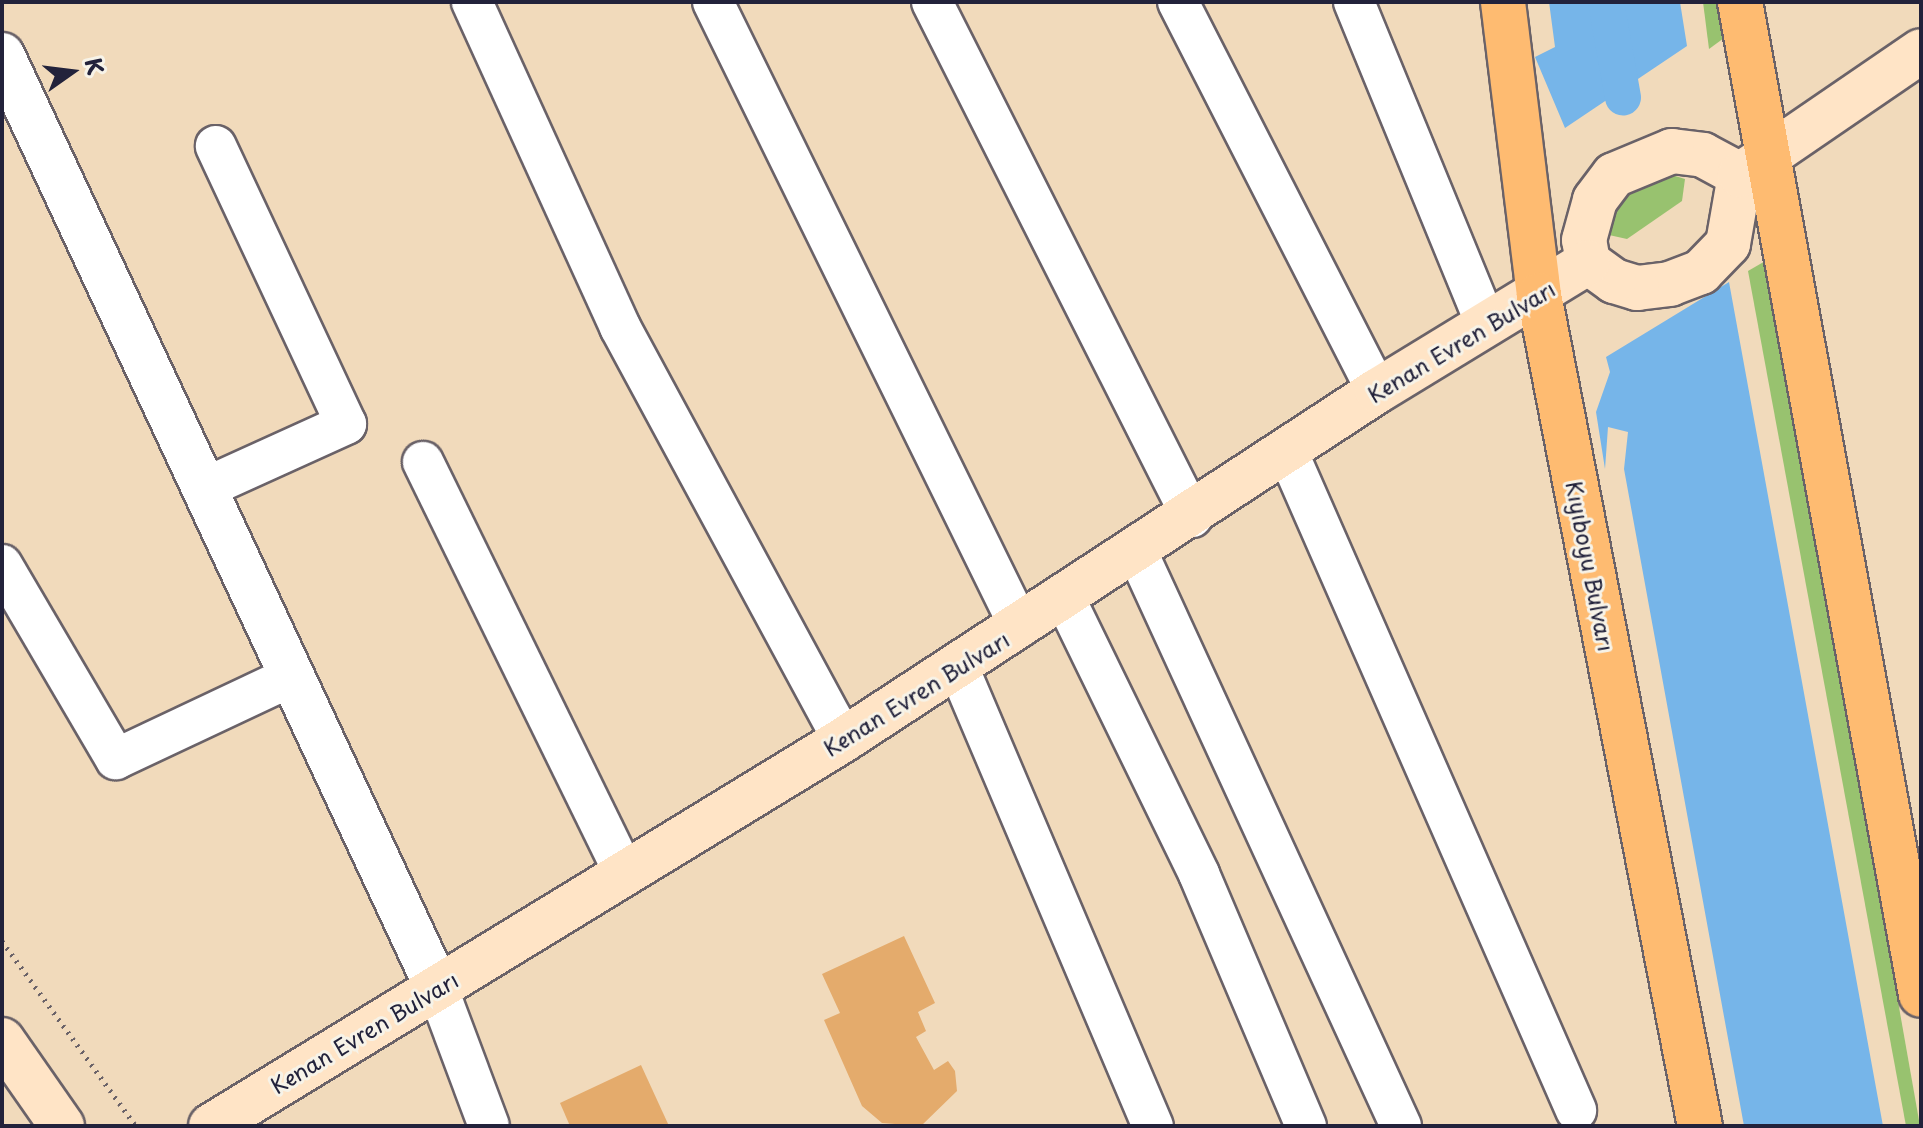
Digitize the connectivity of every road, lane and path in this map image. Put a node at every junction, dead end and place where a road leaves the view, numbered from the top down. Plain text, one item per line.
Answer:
1 (472, 2) edge
2 (713, 2) edge
3 (932, 2) edge
4 (1178, 2) edge
5 (1354, 2) edge
6 (1503, 2) edge
7 (1740, 2) edge
8 (2, 55) edge
9 (1918, 60) edge
10 (216, 146) dead end
11 (1756, 165) junction
12 (1588, 262) junction
13 (1539, 295) junction
14 (1485, 322) junction
15 (1377, 391) junction
16 (1287, 451) junction
17 (423, 462) dead end
18 (205, 488) junction
19 (1192, 517) junction
20 (1137, 552) junction
21 (2, 565) edge
22 (1065, 599) junction
23 (1020, 627) junction
24 (958, 667) junction
25 (292, 676) junction
26 (843, 740) junction
27 (624, 873) junction
28 (2, 941) edge
29 (437, 987) junction
30 (1921, 995) edge
31 (2, 1040) edge
32 (1576, 1110) dead end
33 (224, 1118) edge
34 (62, 1126) edge
35 (136, 1126) edge
36 (489, 1126) edge
37 (1153, 1126) edge
38 (1306, 1126) edge
39 (1401, 1126) edge
40 (1700, 1126) edge

1 - 26 street
2 - 23 street
3 - 19 street
4 - 15 street
5 - 14 street
6 - 13 main road, Kıyıboyu Bulvarı
7 - 11 main road
8 - 18 street
9 - 11 main road
10 - 18 street
11 - 12 main road
11 - 12 main road
11 - 30 main road
12 - 13 main road, Kenan Evren Bulvarı
13 - 14 main road, Kenan Evren Bulvarı
13 - 40 main road, Kıyıboyu Bulvarı
14 - 15 main road, Kenan Evren Bulvarı
15 - 16 main road, Kenan Evren Bulvarı
16 - 19 main road, Kenan Evren Bulvarı
16 - 32 street
17 - 27 street
18 - 25 street
19 - 20 main road, Kenan Evren Bulvarı
20 - 22 main road, Kenan Evren Bulvarı
20 - 39 street
21 - 25 street
22 - 23 main road, Kenan Evren Bulvarı
22 - 38 street
23 - 24 main road, Kenan Evren Bulvarı
24 - 26 main road, Kenan Evren Bulvarı
24 - 37 street
25 - 29 street
26 - 27 main road, Kenan Evren Bulvarı
27 - 29 main road, Kenan Evren Bulvarı
28 - 35 path
29 - 33 main road, Kenan Evren Bulvarı
29 - 36 street
31 - 34 main road

